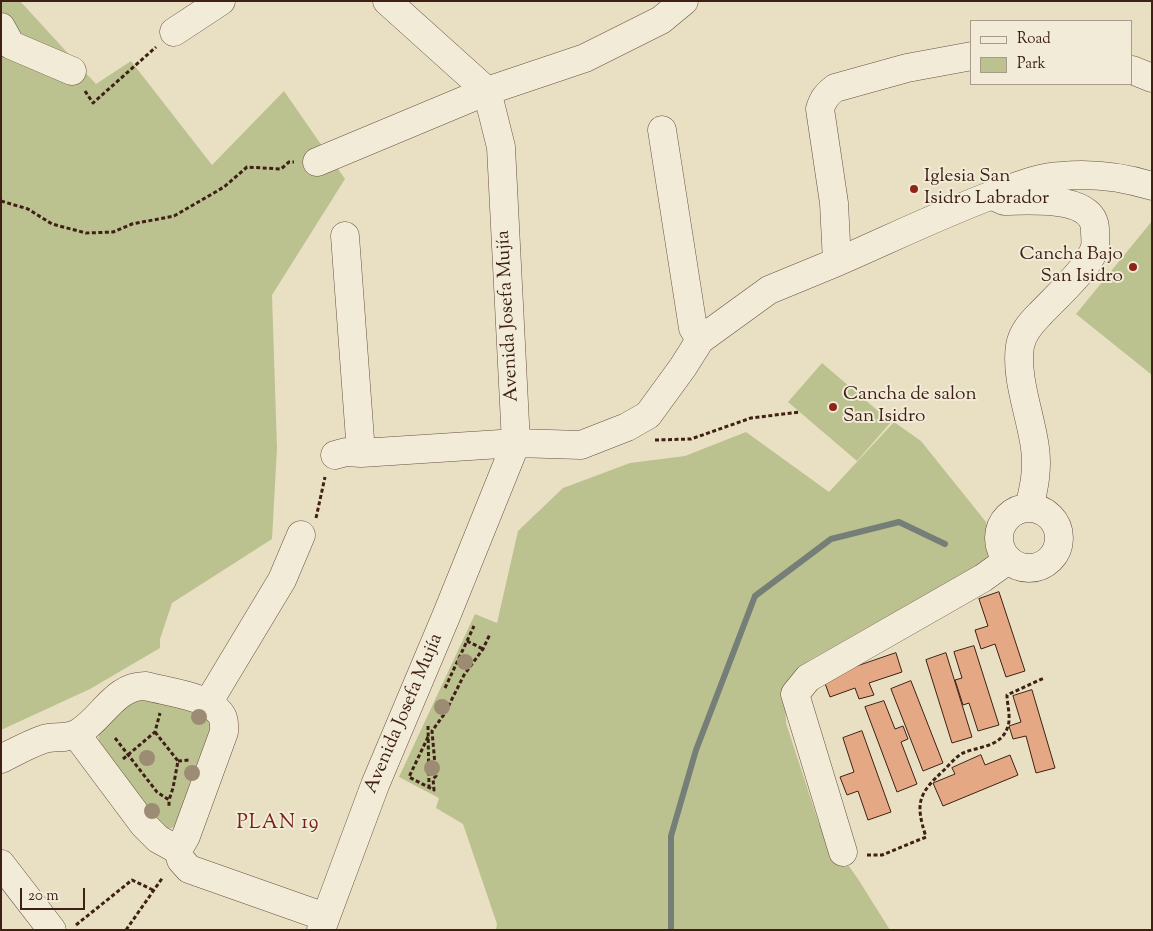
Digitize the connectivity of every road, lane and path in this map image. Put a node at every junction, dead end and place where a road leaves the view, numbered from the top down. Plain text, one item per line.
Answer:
1 (221, 1) edge
2 (387, 1) edge
3 (684, 1) edge
4 (1, 27) edge
5 (174, 32) joint
6 (970, 56) edge
7 (1133, 70) edge
8 (72, 71) joint
9 (1152, 78) edge
10 (487, 91) junction
11 (662, 130) dead end
12 (317, 162) joint
13 (1152, 186) edge
14 (995, 194) junction
15 (1, 202) edge
16 (345, 236) dead end
17 (837, 262) junction
18 (700, 340) junction
19 (800, 412) dead end
20 (627, 427) junction
21 (516, 443) junction
22 (348, 454) junction
23 (1029, 508) junction
24 (300, 535) joint
25 (1008, 560) junction
26 (474, 626) dead end
27 (490, 634) dead end
28 (467, 641) junction
29 (482, 649) junction
30 (1044, 678) dead end
31 (443, 692) dead end
32 (208, 703) junction
33 (161, 710) dead end
34 (430, 721) dead end
35 (155, 732) junction
36 (76, 734) junction
37 (428, 737) junction
38 (114, 738) dead end
39 (128, 754) junction
40 (1, 759) edge
41 (122, 759) dead end
42 (429, 787) junction
43 (168, 800) junction
44 (170, 809) dead end
45 (178, 850) junction
46 (843, 852) joint
47 (1, 864) edge
48 (323, 924) edge
49 (62, 929) edge
50 (126, 930) edge

1 - 5 street
2 - 10 street
3 - 10 street
4 - 8 street
5 - 8 path
6 - 17 street
7 - 9 street
10 - 12 street
10 - 21 street, Avenida Josefa Mujía
11 - 18 street
12 - 15 path
13 - 14 street
14 - 17 street
14 - 23 street
16 - 22 street
17 - 18 street
18 - 20 street
19 - 20 path
20 - 21 street
21 - 22 street
21 - 48 street, Avenida Josefa Mujía
22 - 24 path
23 - 25 street
23 - 25 street
24 - 32 street
25 - 46 street
26 - 28 path
27 - 29 path
28 - 29 path
28 - 31 path
29 - 42 path
30 - 46 path
32 - 36 street
32 - 45 street
33 - 35 path
34 - 37 path
35 - 39 path
35 - 43 path
36 - 40 street
36 - 45 street
37 - 42 path
37 - 42 path
38 - 39 path
39 - 41 path
39 - 43 path
43 - 44 path
45 - 48 street, Avenida Josefa Mujía
47 - 49 street
49 - 50 path

